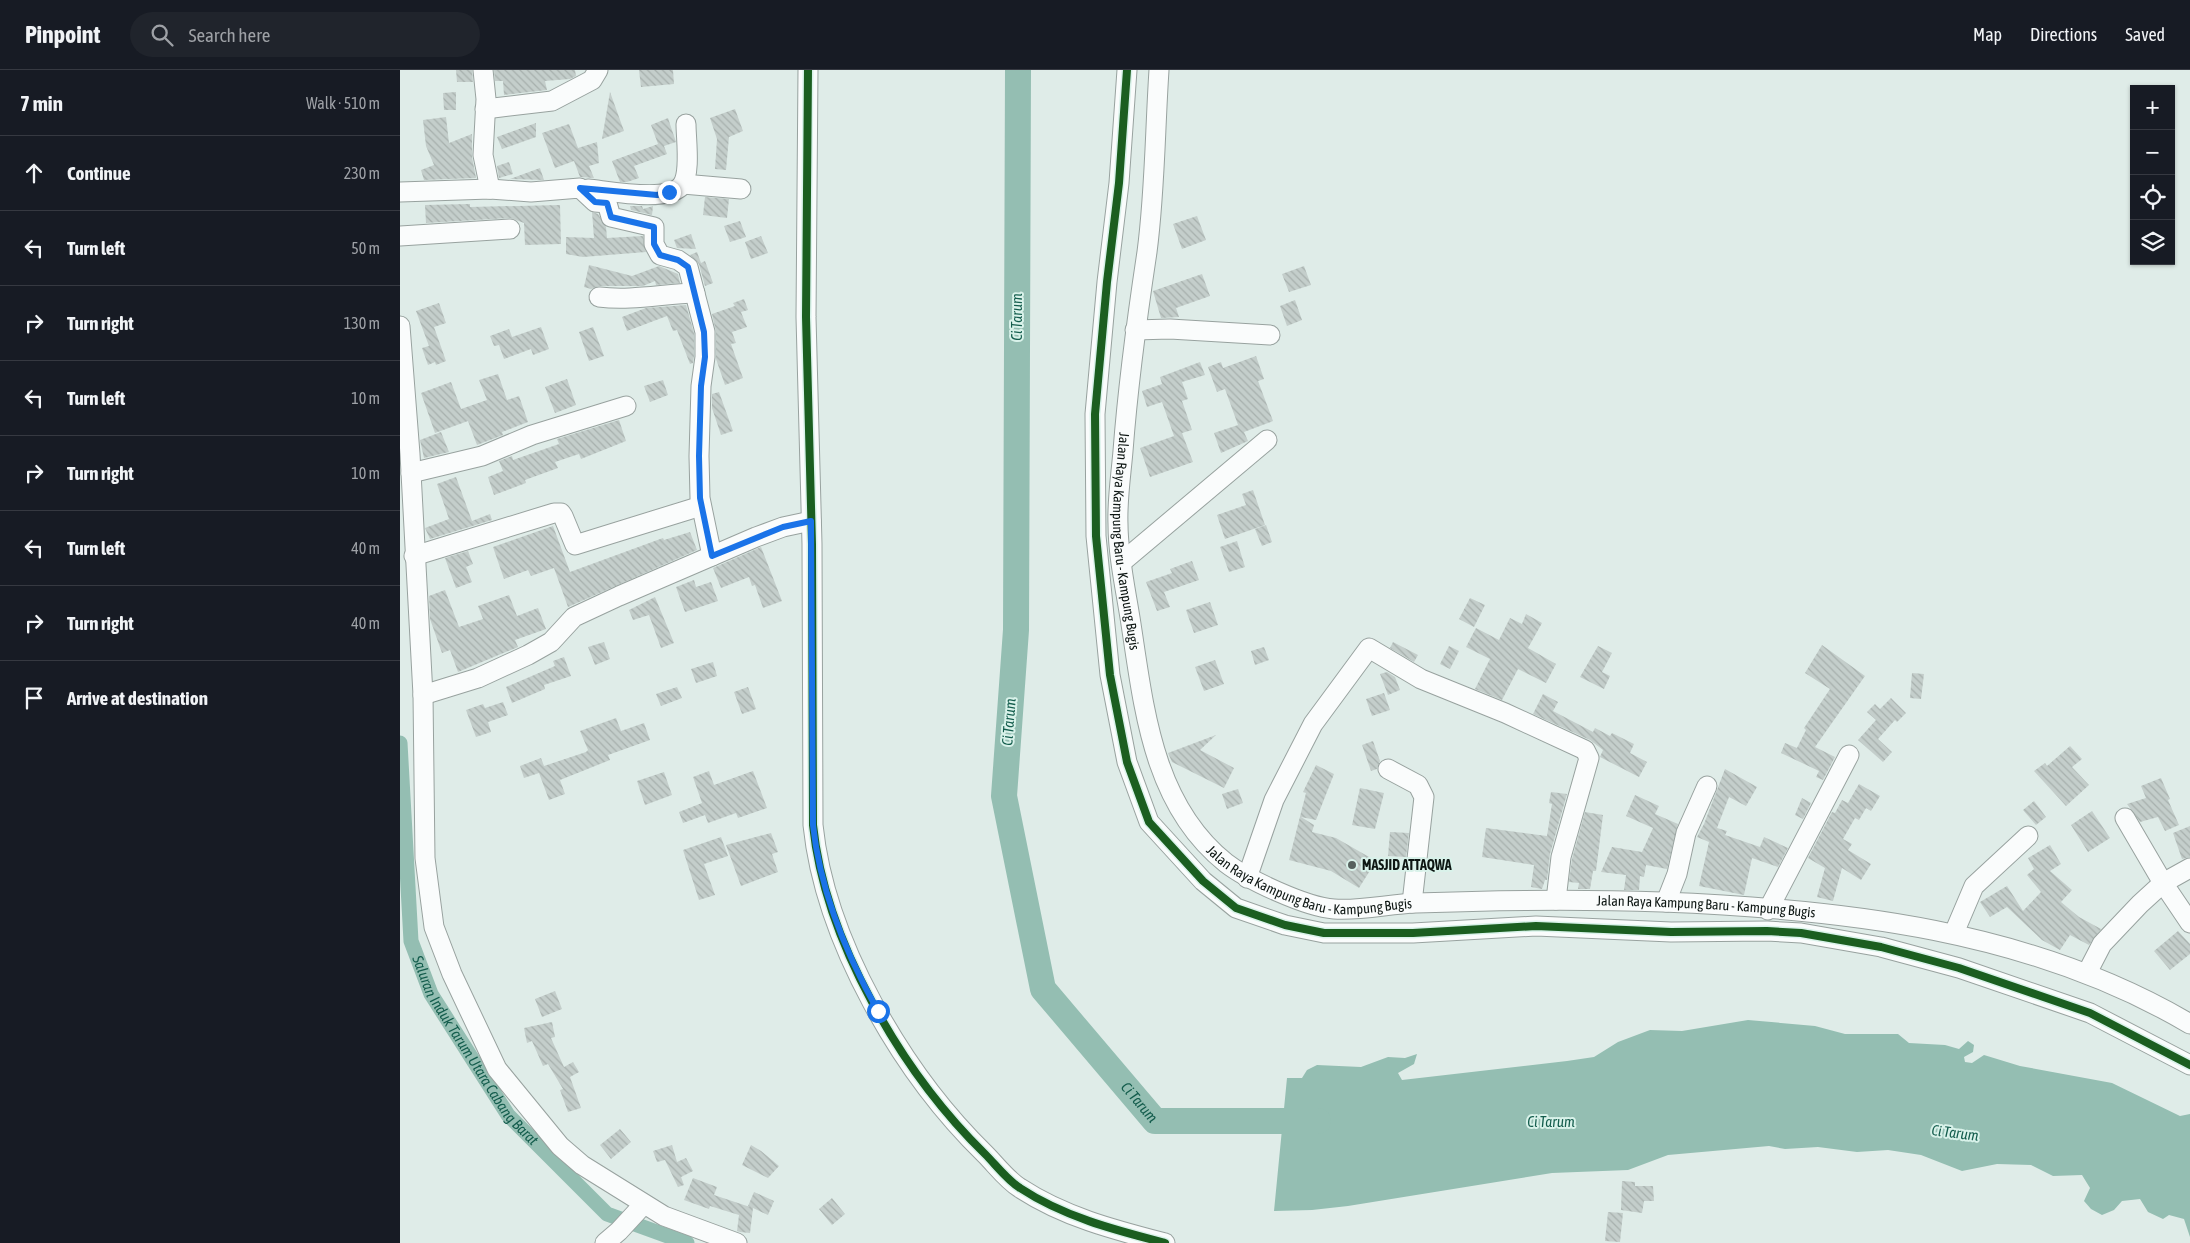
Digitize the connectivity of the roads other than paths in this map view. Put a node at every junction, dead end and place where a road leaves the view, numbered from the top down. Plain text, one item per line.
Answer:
1 (483, 70) edge
2 (598, 70) edge
3 (808, 70) edge
4 (1127, 70) edge
5 (1159, 70) edge
6 (485, 109) junction
7 (686, 124) dead end
8 (683, 184) junction
9 (580, 188) junction
10 (490, 189) junction
11 (741, 190) dead end
12 (400, 192) edge
13 (510, 229) dead end
14 (400, 236) edge
15 (695, 293) junction
16 (599, 297) dead end
17 (400, 326) edge
18 (1135, 330) junction
19 (1270, 335) dead end
20 (626, 406) dead end
21 (1267, 440) dead end
22 (405, 455) edge
23 (411, 473) junction
24 (701, 506) junction
25 (811, 521) junction
26 (414, 556) junction
27 (712, 556) junction
28 (1122, 562) junction
29 (423, 695) junction
30 (1849, 755) dead end
31 (1388, 769) dead end
32 (1707, 786) dead end
33 (2125, 818) dead end
34 (2028, 836) dead end
35 (2190, 868) edge
36 (1247, 878) junction
37 (2163, 883) junction
38 (1556, 900) junction
39 (1666, 902) junction
40 (1412, 903) junction
41 (1768, 910) junction
42 (2190, 923) edge
43 (1954, 933) junction
44 (2087, 973) junction
45 (2190, 1024) edge
46 (2190, 1065) edge
47 (639, 1210) junction
48 (612, 1237) edge
49 (737, 1243) edge
50 (1164, 1243) edge

1 - 6 street
2 - 6 street
3 - 25 street
4 - 46 street
5 - 18 street, Jalan Raya Kampung Baru - Kampung Bugis
6 - 10 street
7 - 8 street
8 - 9 street
8 - 11 street
9 - 10 street
9 - 15 street
10 - 12 street
13 - 14 street
15 - 16 street
15 - 24 street
17 - 22 street
18 - 19 street
18 - 28 street, Jalan Raya Kampung Baru - Kampung Bugis
20 - 23 street
21 - 28 street
22 - 23 street
23 - 26 street
24 - 26 street
24 - 27 street
25 - 27 street
25 - 50 street
26 - 29 street
27 - 29 street
28 - 36 street, Jalan Raya Kampung Baru - Kampung Bugis
29 - 47 street
30 - 41 street
31 - 40 street
32 - 39 street
33 - 37 street
34 - 43 street
35 - 37 street
36 - 38 street
36 - 40 street, Jalan Raya Kampung Baru - Kampung Bugis
37 - 42 street
37 - 44 street
38 - 39 street, Jalan Raya Kampung Baru - Kampung Bugis
38 - 40 street, Jalan Raya Kampung Baru - Kampung Bugis
39 - 41 street, Jalan Raya Kampung Baru - Kampung Bugis
41 - 43 street, Jalan Raya Kampung Baru - Kampung Bugis
43 - 44 street, Jalan Raya Kampung Baru - Kampung Bugis
44 - 45 street, Jalan Raya Kampung Baru - Kampung Bugis
47 - 48 street
47 - 49 street

